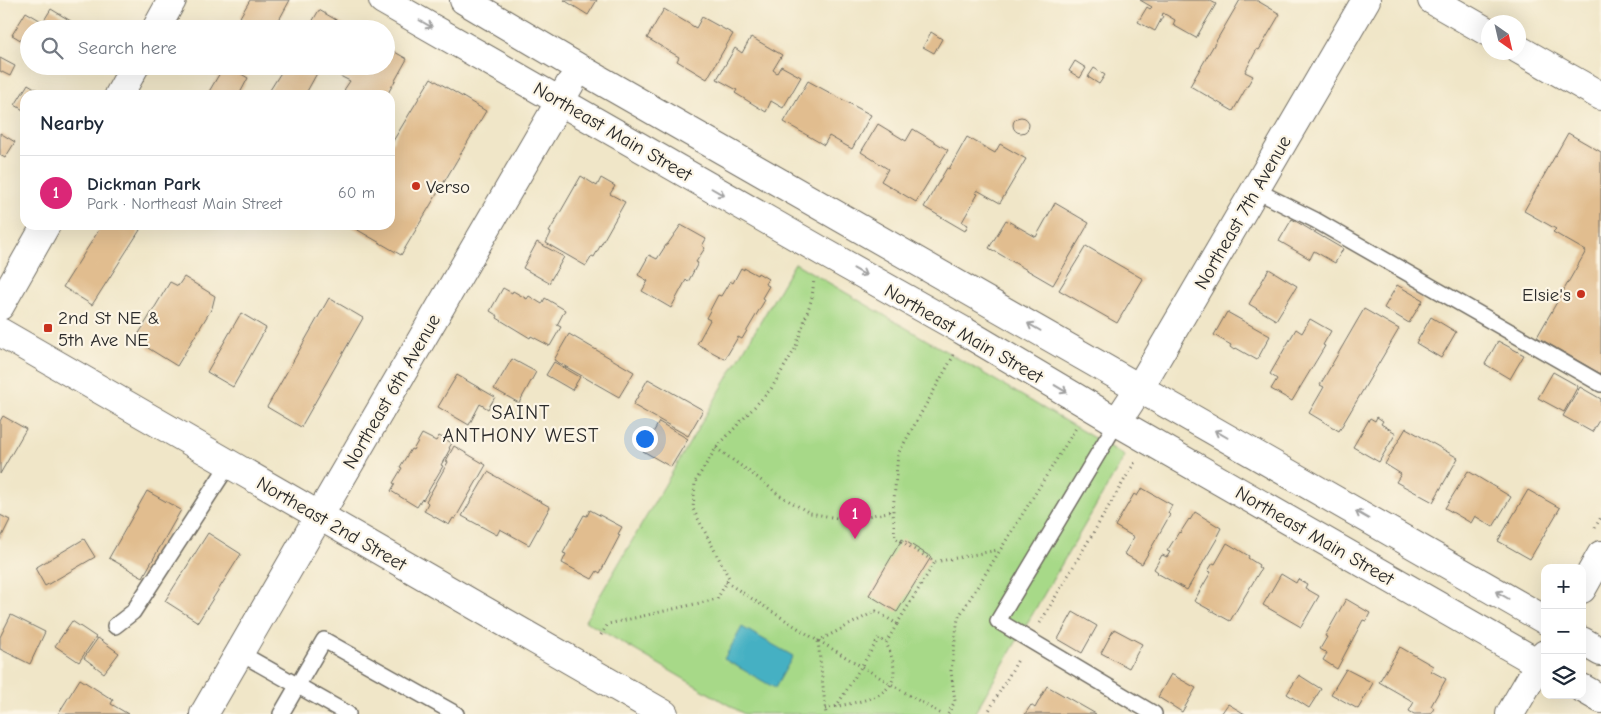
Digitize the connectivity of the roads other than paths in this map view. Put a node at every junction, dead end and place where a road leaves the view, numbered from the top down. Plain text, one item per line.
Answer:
1 (172, 0) edge
2 (383, 0) edge
3 (464, 0) edge
4 (1366, 0) edge
5 (1432, 0) edge
6 (161, 20) edge
7 (1481, 28) edge
8 (1526, 54) edge
9 (579, 68) junction
10 (130, 75) edge
11 (122, 90) edge
12 (1601, 96) edge
13 (560, 100) junction
14 (1254, 190) junction
15 (43, 230) edge
16 (0, 306) edge
17 (0, 332) edge
18 (1601, 384) edge
19 (1140, 387) junction
20 (1117, 422) junction
21 (230, 464) junction
22 (319, 515) junction
23 (1601, 555) edge
24 (1586, 582) edge
25 (1541, 618) edge
26 (115, 626) dead end
27 (1586, 643) edge
28 (1601, 652) edge
29 (240, 653) junction
30 (1541, 661) edge
31 (1541, 665) edge
32 (297, 685) junction
33 (1586, 690) edge
34 (1601, 699) edge
35 (204, 714) edge
36 (281, 714) edge
37 (348, 714) edge
38 (456, 714) edge
39 (664, 714) edge
40 (1154, 714) edge
41 (1510, 714) edge

1 - 6 street
2 -> 13 street, Northeast Main Street
3 - 9 street, Northeast Main Street
4 - 14 street, Northeast 7th Avenue
5 - 7 street
8 - 12 street
9 - 13 street, Northeast 6th Avenue
19 -> 9 street, Northeast Main Street
10 - 11 street
13 -> 20 street, Northeast Main Street
13 - 22 street, Northeast 6th Avenue
14 - 18 lane
14 - 19 street, Northeast 7th Avenue
15 - 16 street
17 - 21 street, Northeast 2nd Street
19 - 20 street, Northeast 7th Avenue
25 -> 19 street, Northeast Main Street
20 - 30 street, Northeast Main Street
20 - 40 lane
21 - 22 street, Northeast 2nd Street
21 - 26 lane
22 - 29 street, Northeast 6th Avenue
22 - 39 street, Northeast 2nd Street
23 - 24 street
27 - 28 street
29 - 32 lane
29 - 35 street, Northeast 6th Avenue
31 - 41 street
32 - 36 lane
32 - 37 lane
32 - 38 lane
33 - 34 street

